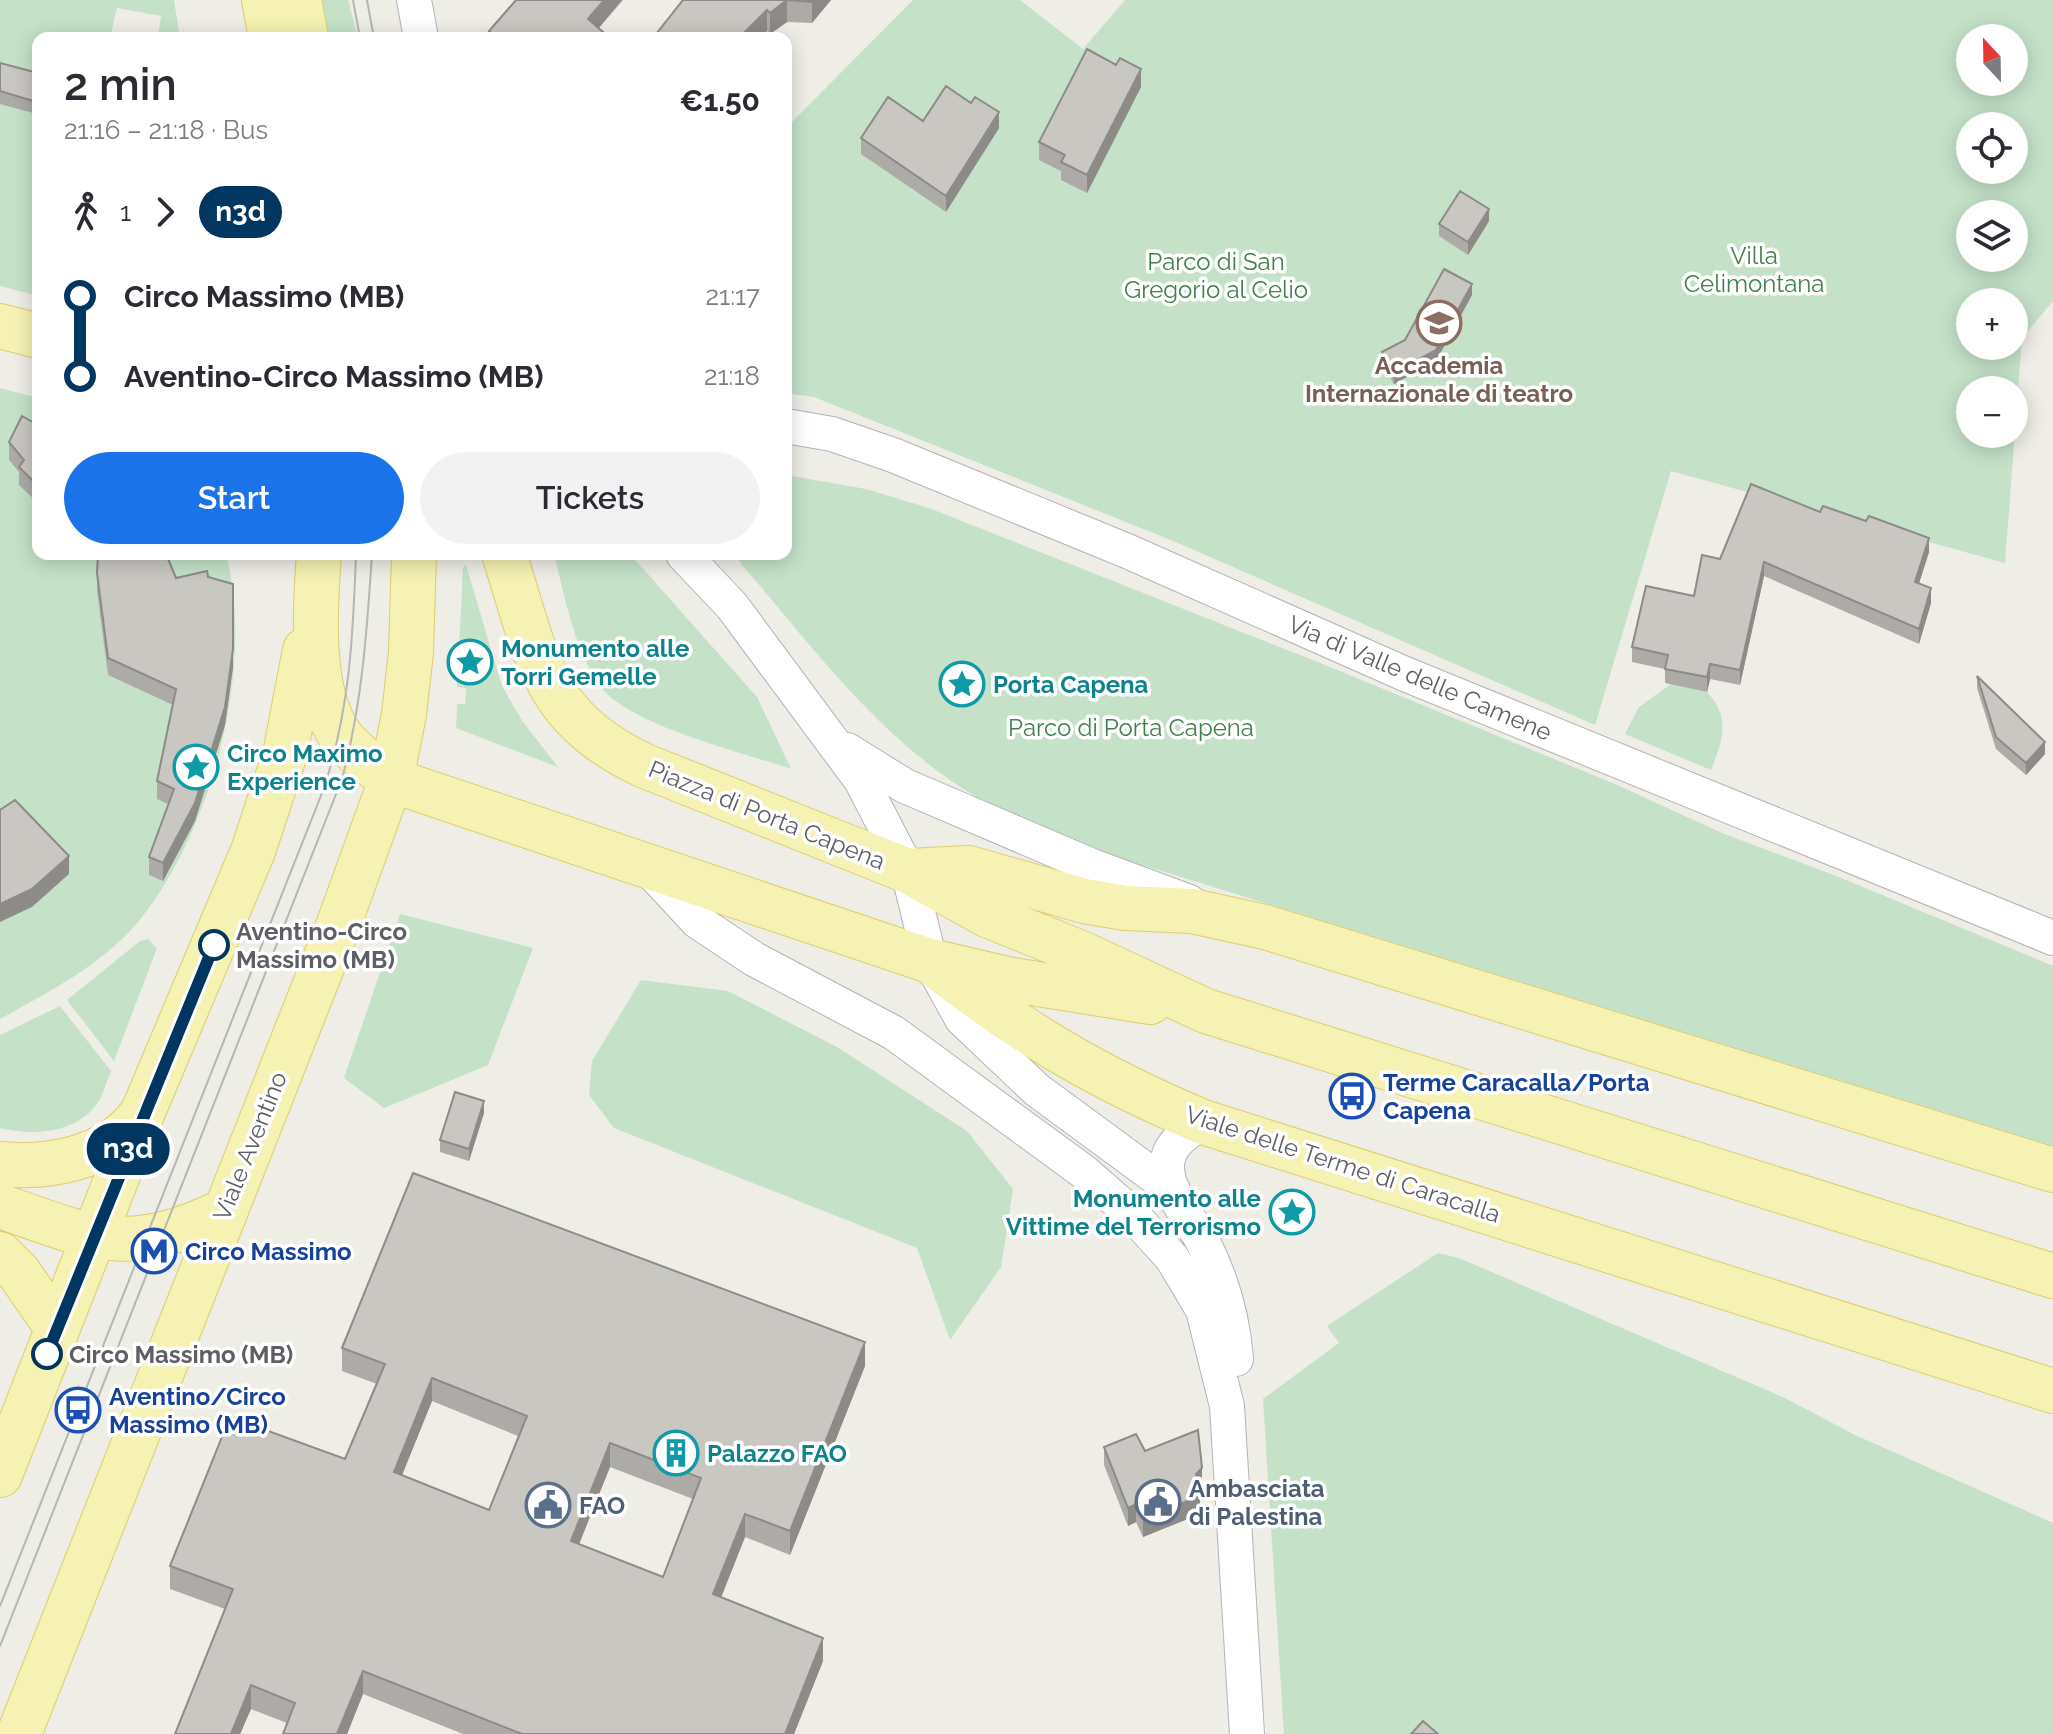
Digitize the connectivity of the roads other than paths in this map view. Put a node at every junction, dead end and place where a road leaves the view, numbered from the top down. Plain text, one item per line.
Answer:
1 (264, 0) edge
2 (299, 0) edge
3 (414, 0) edge
4 (270, 32) edge
5 (305, 32) edge
6 (420, 32) edge
7 (0, 326) edge
8 (32, 334) edge
9 (792, 427) edge
10 (414, 560) edge
11 (506, 560) edge
12 (689, 560) edge
13 (317, 569) edge
14 (837, 744) junction
15 (391, 780) junction
16 (645, 865) junction
17 (908, 871) junction
18 (1265, 927) junction
19 (2053, 938) edge
20 (930, 961) junction
21 (1206, 1011) junction
22 (142, 1114) junction
23 (1203, 1122) junction
24 (0, 1164) edge
25 (2053, 1170) edge
26 (1173, 1190) junction
27 (0, 1206) edge
28 (224, 1211) junction
29 (93, 1238) junction
30 (0, 1254) edge
31 (2053, 1276) edge
32 (57, 1328) junction
33 (2053, 1391) edge
34 (1227, 1406) junction
35 (0, 1475) edge
36 (19, 1734) edge
37 (1247, 1734) edge

1 - 4 main road
2 - 5 main road
3 - 6 street
7 - 8 main road
9 - 19 street, Via di Valle delle Camene
10 - 15 main road
11 - 17 main road, Piazza di Porta Capena
12 - 14 street, Piazza di Porta Capena
13 - 15 main road
13 - 22 main road
14 - 17 street, Piazza di Porta Capena
14 - 18 street
15 - 16 main road
15 - 28 main road, Viale Aventino
16 - 20 main road
16 - 34 street
17 - 18 main road
17 - 20 street
17 - 21 main road
18 - 25 main road
20 - 21 main road
20 - 23 main road, Viale delle Terme di Caracalla
20 - 26 street
21 - 31 main road
22 - 24 main road
22 - 29 main road
23 - 26 street
23 - 33 main road, Viale delle Terme di Caracalla
26 - 34 street
27 - 29 main road
28 - 29 main road
28 - 36 main road, Viale Aventino
29 - 32 main road
30 - 32 main road
32 - 35 main road
34 - 37 street

